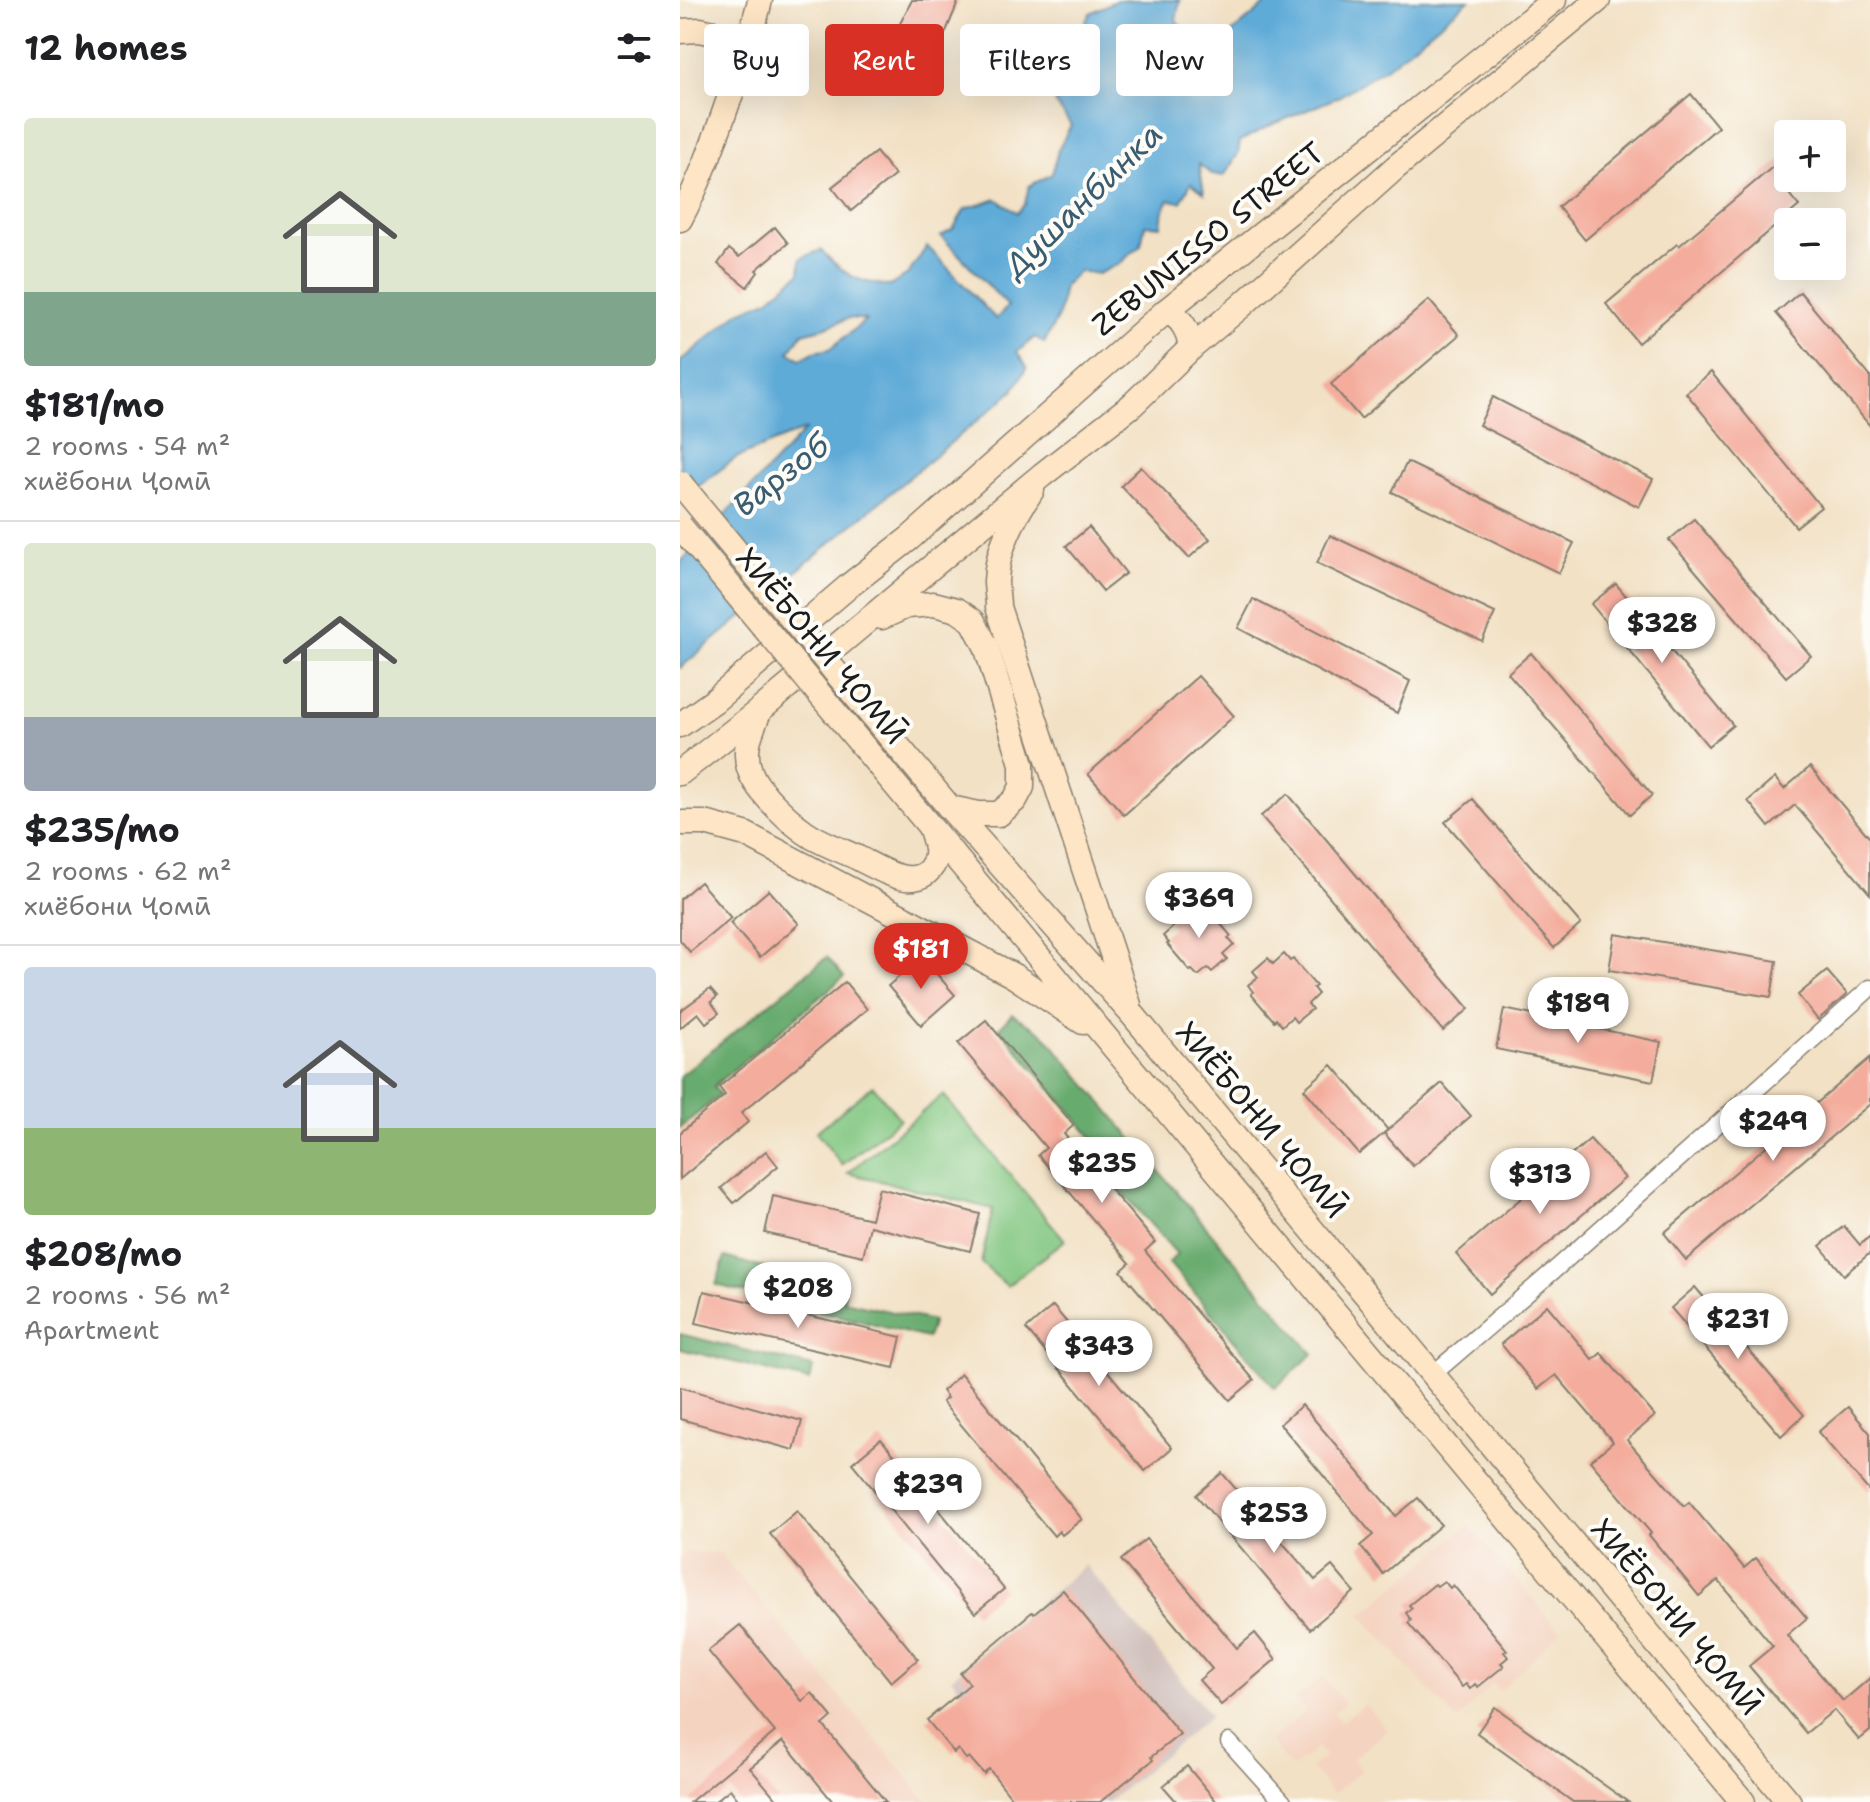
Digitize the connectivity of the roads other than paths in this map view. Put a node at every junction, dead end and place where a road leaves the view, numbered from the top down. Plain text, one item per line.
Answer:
1 (760, 0) edge
2 (1554, 0) edge
3 (1598, 0) edge
4 (754, 24) edge
5 (680, 31) edge
6 (704, 31) edge
7 (730, 96) edge
8 (680, 219) edge
9 (1166, 311) junction
10 (1191, 348) junction
11 (1042, 475) junction
12 (680, 483) edge
13 (680, 526) edge
14 (863, 624) junction
15 (760, 710) junction
16 (680, 725) edge
17 (680, 773) edge
18 (950, 808) junction
19 (680, 823) edge
20 (930, 827) junction
21 (1870, 988) edge
22 (1132, 1014) junction
23 (1105, 1037) junction
24 (1432, 1375) junction
25 (1637, 1620) junction
26 (1611, 1642) junction
27 (1687, 1681) junction
28 (1661, 1702) junction
29 (1229, 1742) dead end
30 (1283, 1802) edge
31 (1743, 1802) edge
32 (1789, 1802) edge

1 - 4 main road
2 - 9 main road, ZEBUNISSO STREET
3 - 10 main road
5 - 6 main road
7 - 8 main road
9 - 10 main road
9 - 16 main road, ZEBUNISSO STREET
10 - 11 main road
11 - 14 main road
11 - 22 main road
12 - 18 main road, ХИЁБОНИ ҶОМӢ, bridge
13 - 20 main road, ХИЁБОНИ ҶОМӢ, bridge
14 - 15 main road
14 - 18 main road
15 - 17 main road
15 - 20 main road
18 - 22 main road, ХИЁБОНИ ҶОМӢ
19 - 23 main road
20 - 23 main road, ХИЁБОНИ ҶОМӢ
21 - 24 street
22 - 24 main road, ХИЁБОНИ ҶОМӢ
23 - 26 main road, ХИЁБОНИ ҶОМӢ
24 - 25 main road, ХИЁБОНИ ҶОМӢ
25 - 26 main road
25 - 27 main road, ХИЁБОНИ ҶОМӢ
26 - 28 main road, ХИЁБОНИ ҶОМӢ
27 - 28 main road
27 - 32 main road, ХИЁБОНИ ҶОМӢ
28 - 31 main road, ХИЁБОНИ ҶОМӢ
29 - 30 street

